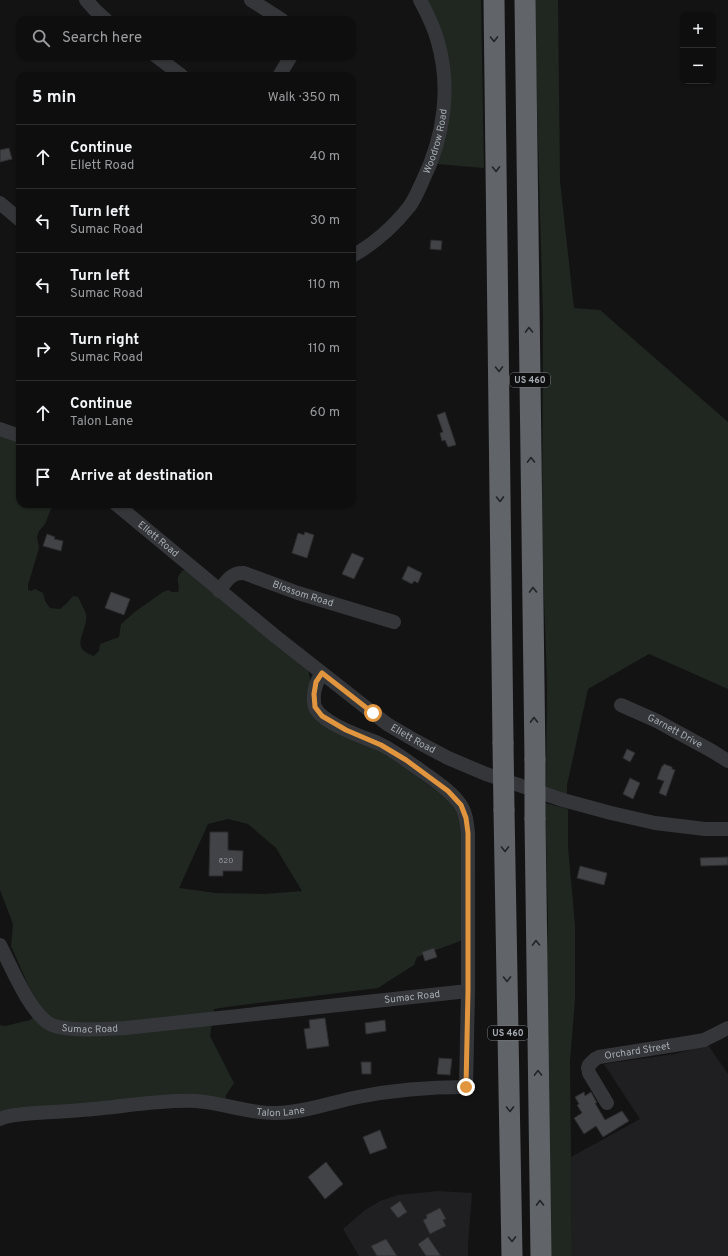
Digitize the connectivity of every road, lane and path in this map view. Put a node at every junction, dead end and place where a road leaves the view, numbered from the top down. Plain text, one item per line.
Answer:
1 (86, 0) edge
2 (251, 0) edge
3 (420, 0) edge
4 (494, 0) edge
5 (525, 0) edge
6 (102, 16) edge
7 (276, 16) edge
8 (161, 60) edge
9 (289, 60) edge
10 (177, 72) edge
11 (281, 72) edge
12 (0, 203) edge
13 (16, 217) edge
14 (356, 250) edge
15 (0, 429) edge
16 (16, 435) edge
17 (121, 508) edge
18 (219, 591) junction
19 (394, 622) dead end
20 (322, 673) junction
21 (621, 704) dead end
22 (728, 761) edge
23 (728, 829) edge
24 (0, 945) edge
25 (468, 991) junction
26 (728, 1028) edge
27 (607, 1103) dead end
28 (0, 1119) edge
29 (512, 1256) edge
30 (540, 1256) edge

1 - 6 street
2 - 7 street
3 - 14 street, Woodrow Road
4 -> 29 highway, US 460, bridge
30 -> 5 highway, US 460, bridge
8 - 10 street
9 - 11 street
12 - 13 street
15 - 16 street
17 - 18 street, Ellett Road
18 - 19 street, Blossom Road
18 - 20 street, Ellett Road
20 - 23 street, Ellett Road
20 - 25 street
21 - 22 street, Garnett Drive
24 - 25 street, Sumac Road
25 - 28 street, Talon Lane
26 - 27 street, Orchard Street

